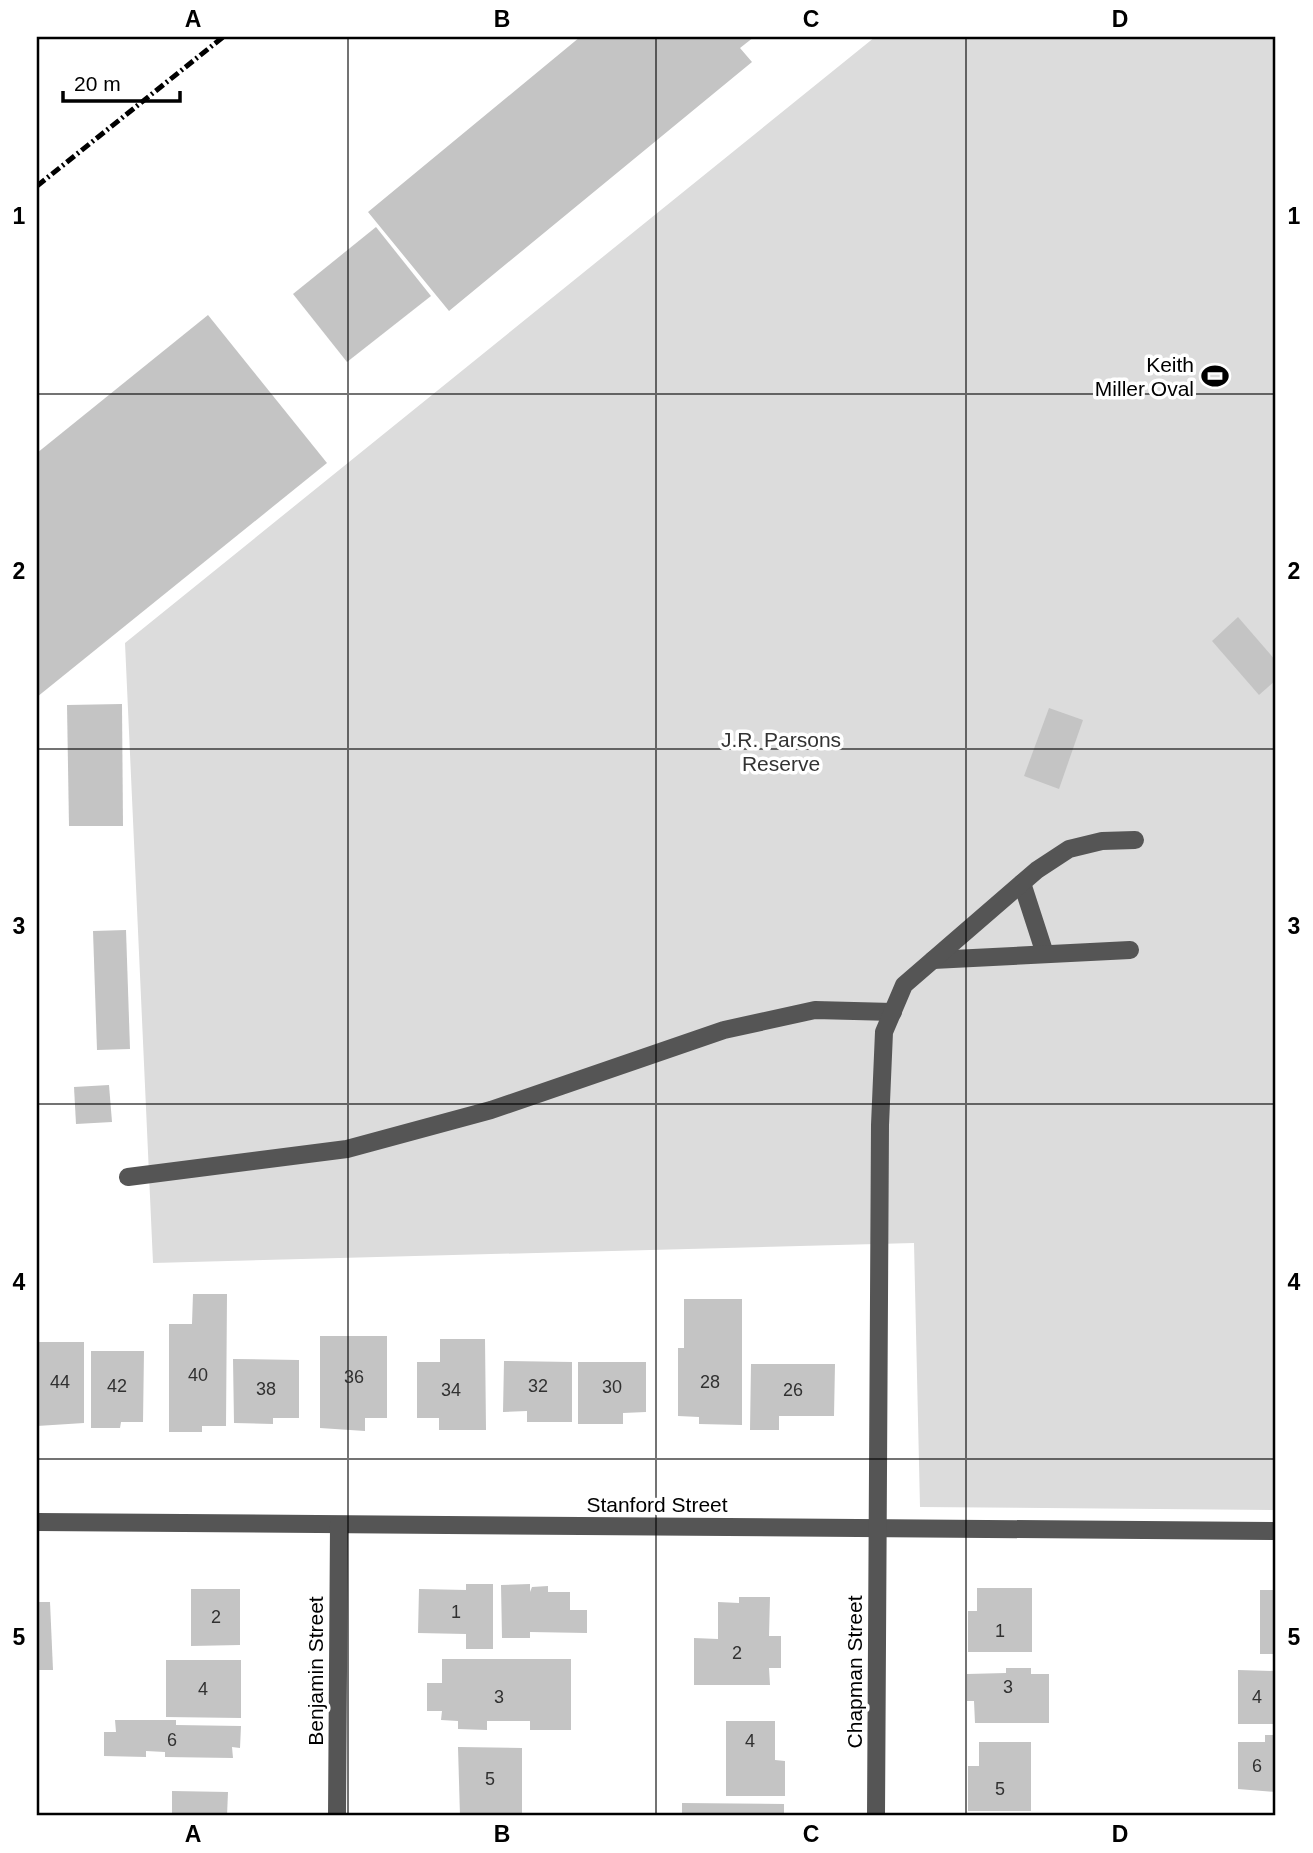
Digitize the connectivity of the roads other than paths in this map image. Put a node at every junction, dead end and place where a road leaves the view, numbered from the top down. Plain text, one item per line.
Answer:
1 (1135, 840) dead end
2 (1023, 883) junction
3 (1130, 950) dead end
4 (1045, 954) junction
5 (933, 960) junction
6 (893, 1012) junction
7 (128, 1177) dead end
8 (37, 1522) edge
9 (339, 1525) junction
10 (878, 1529) junction
11 (1276, 1531) edge
12 (337, 1816) edge
13 (876, 1816) edge

1 - 2 street, Chapman Street
2 - 4 street
2 - 5 street, Chapman Street
3 - 4 street
4 - 5 street
5 - 6 street, Chapman Street
6 - 7 street
6 - 10 street, Chapman Street
8 - 9 street, Stanford Street
9 - 10 street, Stanford Street
9 - 12 street, Benjamin Street
10 - 11 street, Stanford Street
10 - 13 street, Chapman Street

